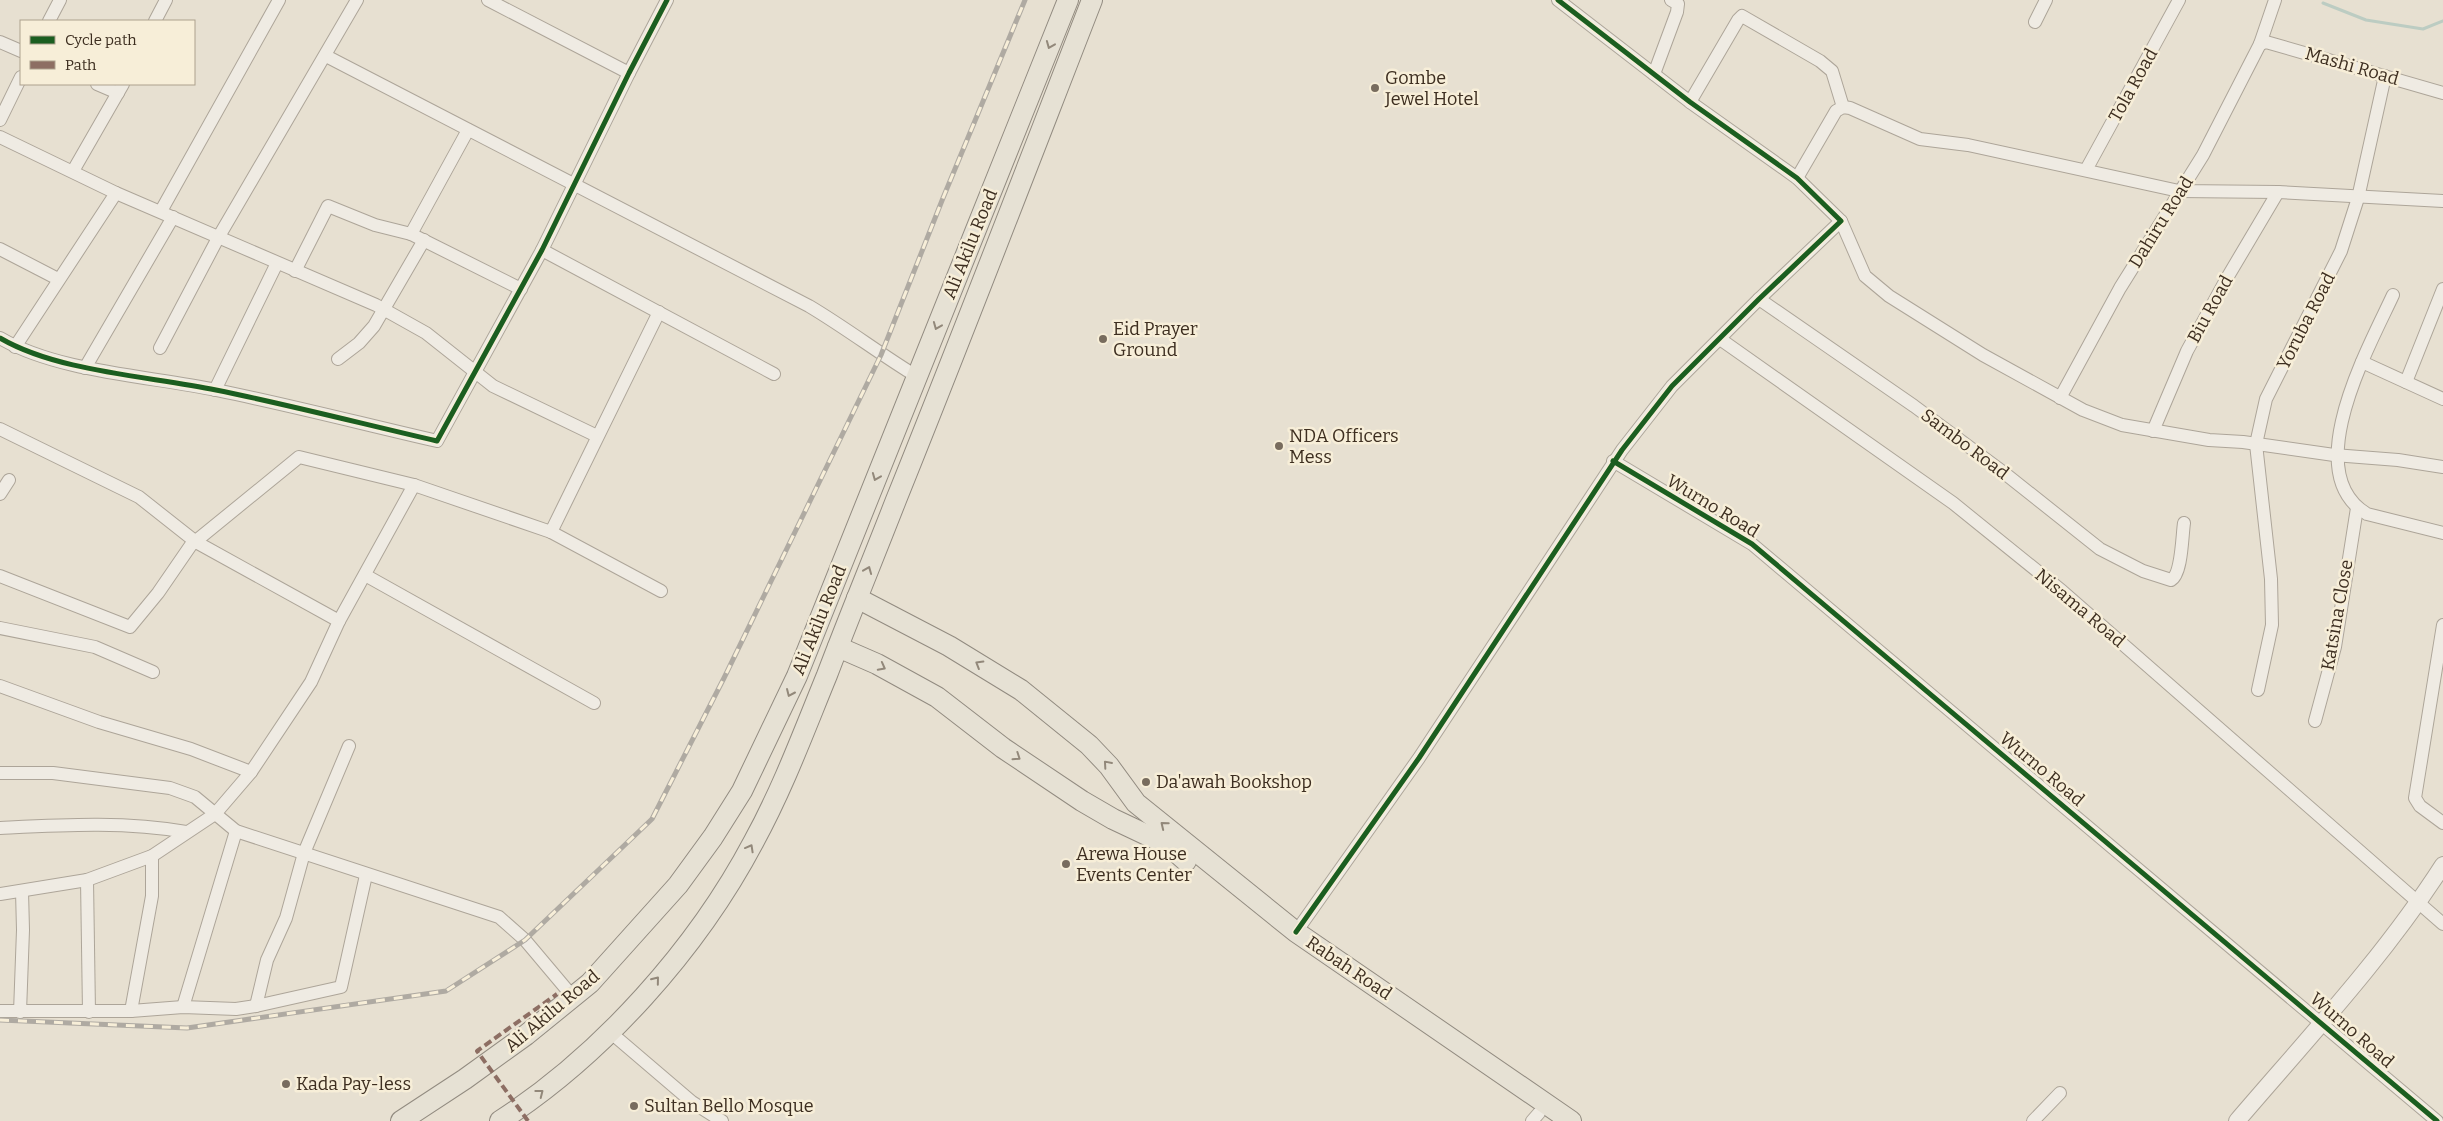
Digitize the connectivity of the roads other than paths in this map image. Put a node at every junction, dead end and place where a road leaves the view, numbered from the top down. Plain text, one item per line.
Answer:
1 (60, 0) edge
2 (166, 0) edge
3 (279, 0) edge
4 (357, 0) edge
5 (488, 0) edge
6 (667, 0) edge
7 (1068, 0) edge
8 (1092, 0) edge
9 (1558, 0) edge
10 (1671, 0) edge
11 (2046, 0) edge
12 (2179, 0) edge
13 (2276, 0) edge
14 (50, 20) edge
15 (156, 20) edge
16 (2035, 22) dead end
17 (0, 42) edge
18 (2260, 44) junction
19 (20, 51) edge
20 (326, 56) junction
21 (628, 73) junction
22 (1654, 74) junction
23 (2385, 76) junction
24 (20, 79) edge
25 (103, 85) edge
26 (120, 88) edge
27 (2443, 93) edge
28 (1690, 102) junction
29 (1843, 107) junction
30 (0, 120) edge
31 (468, 130) junction
32 (0, 136) edge
33 (2086, 170) junction
34 (73, 171) junction
35 (1797, 178) junction
36 (574, 186) junction
37 (2179, 191) junction
38 (2278, 192) junction
39 (116, 193) junction
40 (2358, 198) junction
41 (2443, 201) edge
42 (161, 211) junction
43 (173, 217) junction
44 (1841, 221) junction
45 (411, 234) junction
46 (218, 238) junction
47 (424, 240) junction
48 (0, 249) edge
49 (542, 250) junction
50 (277, 263) junction
51 (295, 271) junction
52 (58, 280) junction
53 (522, 289) junction
54 (2443, 289) edge
55 (2393, 295) dead end
56 (1759, 299) junction
57 (382, 308) junction
58 (659, 312) junction
59 (0, 338) edge
60 (1720, 339) junction
61 (16, 347) junction
62 (160, 348) dead end
63 (338, 359) dead end
64 (2362, 362) junction
65 (85, 368) junction
66 (474, 372) junction
67 (774, 374) dead end
68 (916, 376) junction
69 (2406, 382) junction
70 (215, 390) junction
71 (2060, 398) junction
72 (2443, 399) edge
73 (0, 429) edge
74 (2153, 431) junction
75 (597, 436) junction
76 (2256, 444) junction
77 (2336, 455) junction
78 (1613, 462) junction
79 (2443, 467) edge
80 (9, 480) dead end
81 (414, 485) junction
82 (0, 494) edge
83 (2356, 508) junction
84 (2184, 523) dead end
85 (551, 532) junction
86 (2443, 532) edge
87 (196, 542) junction
88 (365, 575) junction
89 (0, 576) edge
90 (661, 591) dead end
91 (857, 598) junction
92 (339, 621) junction
93 (2443, 625) edge
94 (0, 628) edge
95 (838, 647) junction
96 (153, 672) dead end
97 (0, 686) edge
98 (2258, 690) dead end
99 (594, 703) dead end
100 (2315, 721) dead end
101 (349, 746) dead end
102 (251, 772) junction
103 (0, 773) edge
104 (215, 814) junction
105 (2443, 823) edge
106 (0, 828) edge
107 (186, 832) junction
108 (236, 832) junction
109 (304, 853) junction
110 (152, 856) junction
111 (2443, 865) edge
112 (366, 875) junction
113 (87, 880) junction
114 (22, 890) junction
115 (0, 894) edge
116 (2418, 903) junction
117 (2443, 924) edge
118 (1296, 932) junction
119 (573, 997) junction
120 (256, 1006) junction
121 (183, 1007) junction
122 (0, 1011) edge
123 (131, 1011) junction
124 (20, 1012) junction
125 (89, 1012) junction
126 (2322, 1022) junction
127 (610, 1032) junction
128 (2060, 1093) dead end
129 (1540, 1118) edge
130 (401, 1121) edge
131 (500, 1121) edge
132 (722, 1121) edge
133 (1572, 1121) edge
134 (2033, 1121) edge
135 (2237, 1121) edge
136 (2437, 1121) edge

1 - 14 street
2 - 15 street
3 - 42 street
4 - 20 street
5 - 21 street
6 - 21 street
7 -> 68 main road, Ali Akilu Road
91 -> 8 main road, Ali Akilu Road
9 - 22 street
10 - 22 street
11 - 16 street
12 - 33 street, Tola Road
13 - 18 street, Dahiru Road
17 - 19 street
18 - 23 street, Mashi Road
18 - 37 street, Dahiru Road
20 - 31 street
20 - 46 street
21 - 36 street
22 - 28 street
23 - 27 street, Mashi Road
23 - 40 street, Yoruba Road
24 - 30 street
25 - 26 street
26 - 34 street
28 - 29 street
28 - 35 street
29 - 33 street
29 - 35 street
31 - 36 street
31 - 45 street
32 - 34 street
33 - 37 street
34 - 39 street
35 - 44 street
36 - 49 street
36 - 68 street
37 - 38 street
37 - 71 street, Dahiru Road
38 - 40 street
38 - 74 street, Biu Road
39 - 42 street
39 - 52 street
40 - 41 street
40 - 76 street, Yoruba Road
42 - 43 street
43 - 46 street
43 - 65 street
44 - 56 street
44 - 71 street
45 - 47 street
45 - 51 street
46 - 50 street
46 - 62 street
47 - 53 street
47 - 57 street
48 - 52 street
49 - 53 street
49 - 58 street
50 - 51 street
50 - 70 street
51 - 57 street
52 - 61 street
53 - 66 street
54 - 69 street
55 - 64 street
56 - 60 street
56 - 84 street, Sambo Road
57 - 63 street
57 - 66 street
58 - 67 street
58 - 75 street
59 - 61 street
60 - 78 street
60 - 116 street, Nisama Road
61 - 65 street
64 - 69 street
64 - 77 street
65 - 70 street
66 - 70 street
66 - 75 street
68 -> 119 main road, Ali Akilu Road
69 - 72 street
71 - 74 street
73 - 87 street
74 - 76 street
75 - 85 street
76 - 77 street
76 - 98 street, Yoruba Road
77 - 79 street
77 - 83 street
78 - 118 street
78 - 126 street, Wurno Road
80 - 82 street
81 - 85 street
81 - 87 street
81 - 88 street
83 - 86 street
83 - 100 street, Katsina Close
85 - 90 street
87 - 89 street
87 - 92 street
88 - 92 street
88 - 99 street
91 - 95 main road, Ali Akilu Road
118 -> 91 main road, Rabah Road
92 - 102 street
93 - 105 street
94 - 96 street
127 -> 95 main road, Ali Akilu Road
95 -> 129 main road, Rabah Road
97 - 102 street
101 - 109 street
102 - 104 street
103 - 104 street
104 - 107 street
104 - 108 street
106 - 107 street
107 - 110 street
108 - 109 street
108 - 121 street
109 - 112 street
109 - 120 street
110 - 113 street
110 - 123 street
111 - 116 street
112 - 119 street
112 - 120 street
113 - 114 street
113 - 125 street
114 - 115 street
114 - 124 street
116 - 117 street, Nisama Road
116 - 126 street
118 - 133 main road, Rabah Road
119 - 130 main road, Ali Akilu Road
120 - 121 street
121 - 123 street
122 - 124 street
123 - 125 street
124 - 125 street
126 - 135 street
126 - 136 street, Wurno Road
131 -> 127 main road, Ali Akilu Road
127 - 132 street
128 - 134 street

